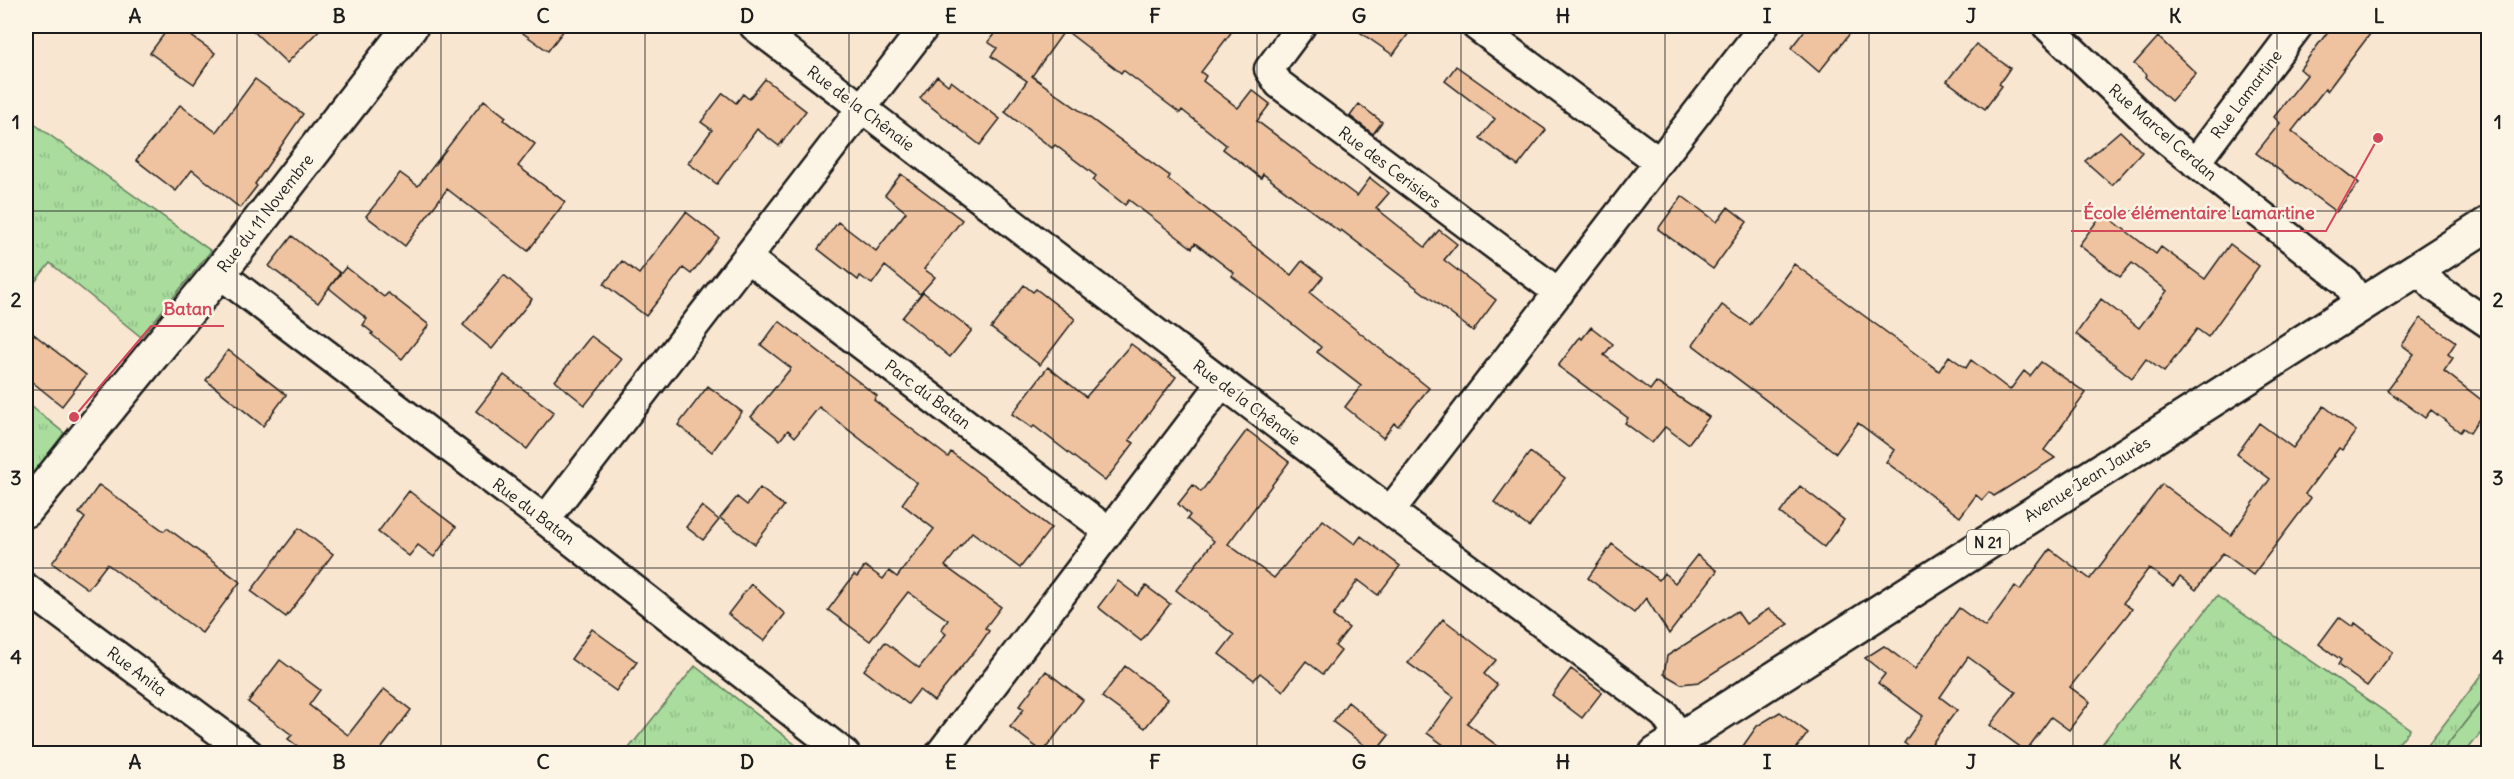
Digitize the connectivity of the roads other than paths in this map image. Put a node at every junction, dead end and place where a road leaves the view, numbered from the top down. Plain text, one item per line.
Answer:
1 (411, 26) edge
2 (753, 26) edge
3 (925, 26) edge
4 (1301, 26) edge
5 (1476, 26) edge
6 (1764, 26) edge
7 (2047, 26) edge
8 (2298, 26) edge
9 (861, 108) junction
10 (1659, 162) junction
11 (2195, 163) junction
12 (2488, 224) edge
13 (747, 258) junction
14 (2418, 269) junction
15 (219, 273) junction
16 (1559, 293) junction
17 (2362, 305) junction
18 (2488, 323) edge
19 (1222, 383) junction
20 (26, 510) edge
21 (1390, 511) junction
22 (545, 519) junction
23 (1108, 531) junction
24 (26, 588) edge
25 (1668, 746) edge
26 (249, 753) edge
27 (845, 753) edge
28 (940, 753) edge

1 - 15 main road, Rue du 11 Novembre
2 - 9 street, Rue de la Chênaie
3 - 9 street
4 - 16 street, Rue des Cerisiers
5 - 10 street
6 - 10 street
7 - 11 street, Rue Marcel Cerdan
8 - 11 street, Rue Lamartine
9 - 13 street
9 - 19 street, Rue de la Chênaie
10 - 16 street
11 - 17 street, Rue Marcel Cerdan
12 - 14 main road, Avenue Jean Jaurès / N 21
13 - 22 street
13 - 23 street, Parc du Batan
14 - 17 main road, Avenue Jean Jaurès / N 21
14 - 18 street
15 - 20 main road, Rue du 11 Novembre
15 - 22 street, Rue du Batan
16 - 21 street
17 - 25 main road, Avenue Jean Jaurès / N 21
19 - 21 street, Rue de la Chênaie
19 - 23 street
21 - 25 street, Rue de la Chênaie
22 - 27 street, Rue du Batan
23 - 28 street
24 - 26 street, Rue Anita

